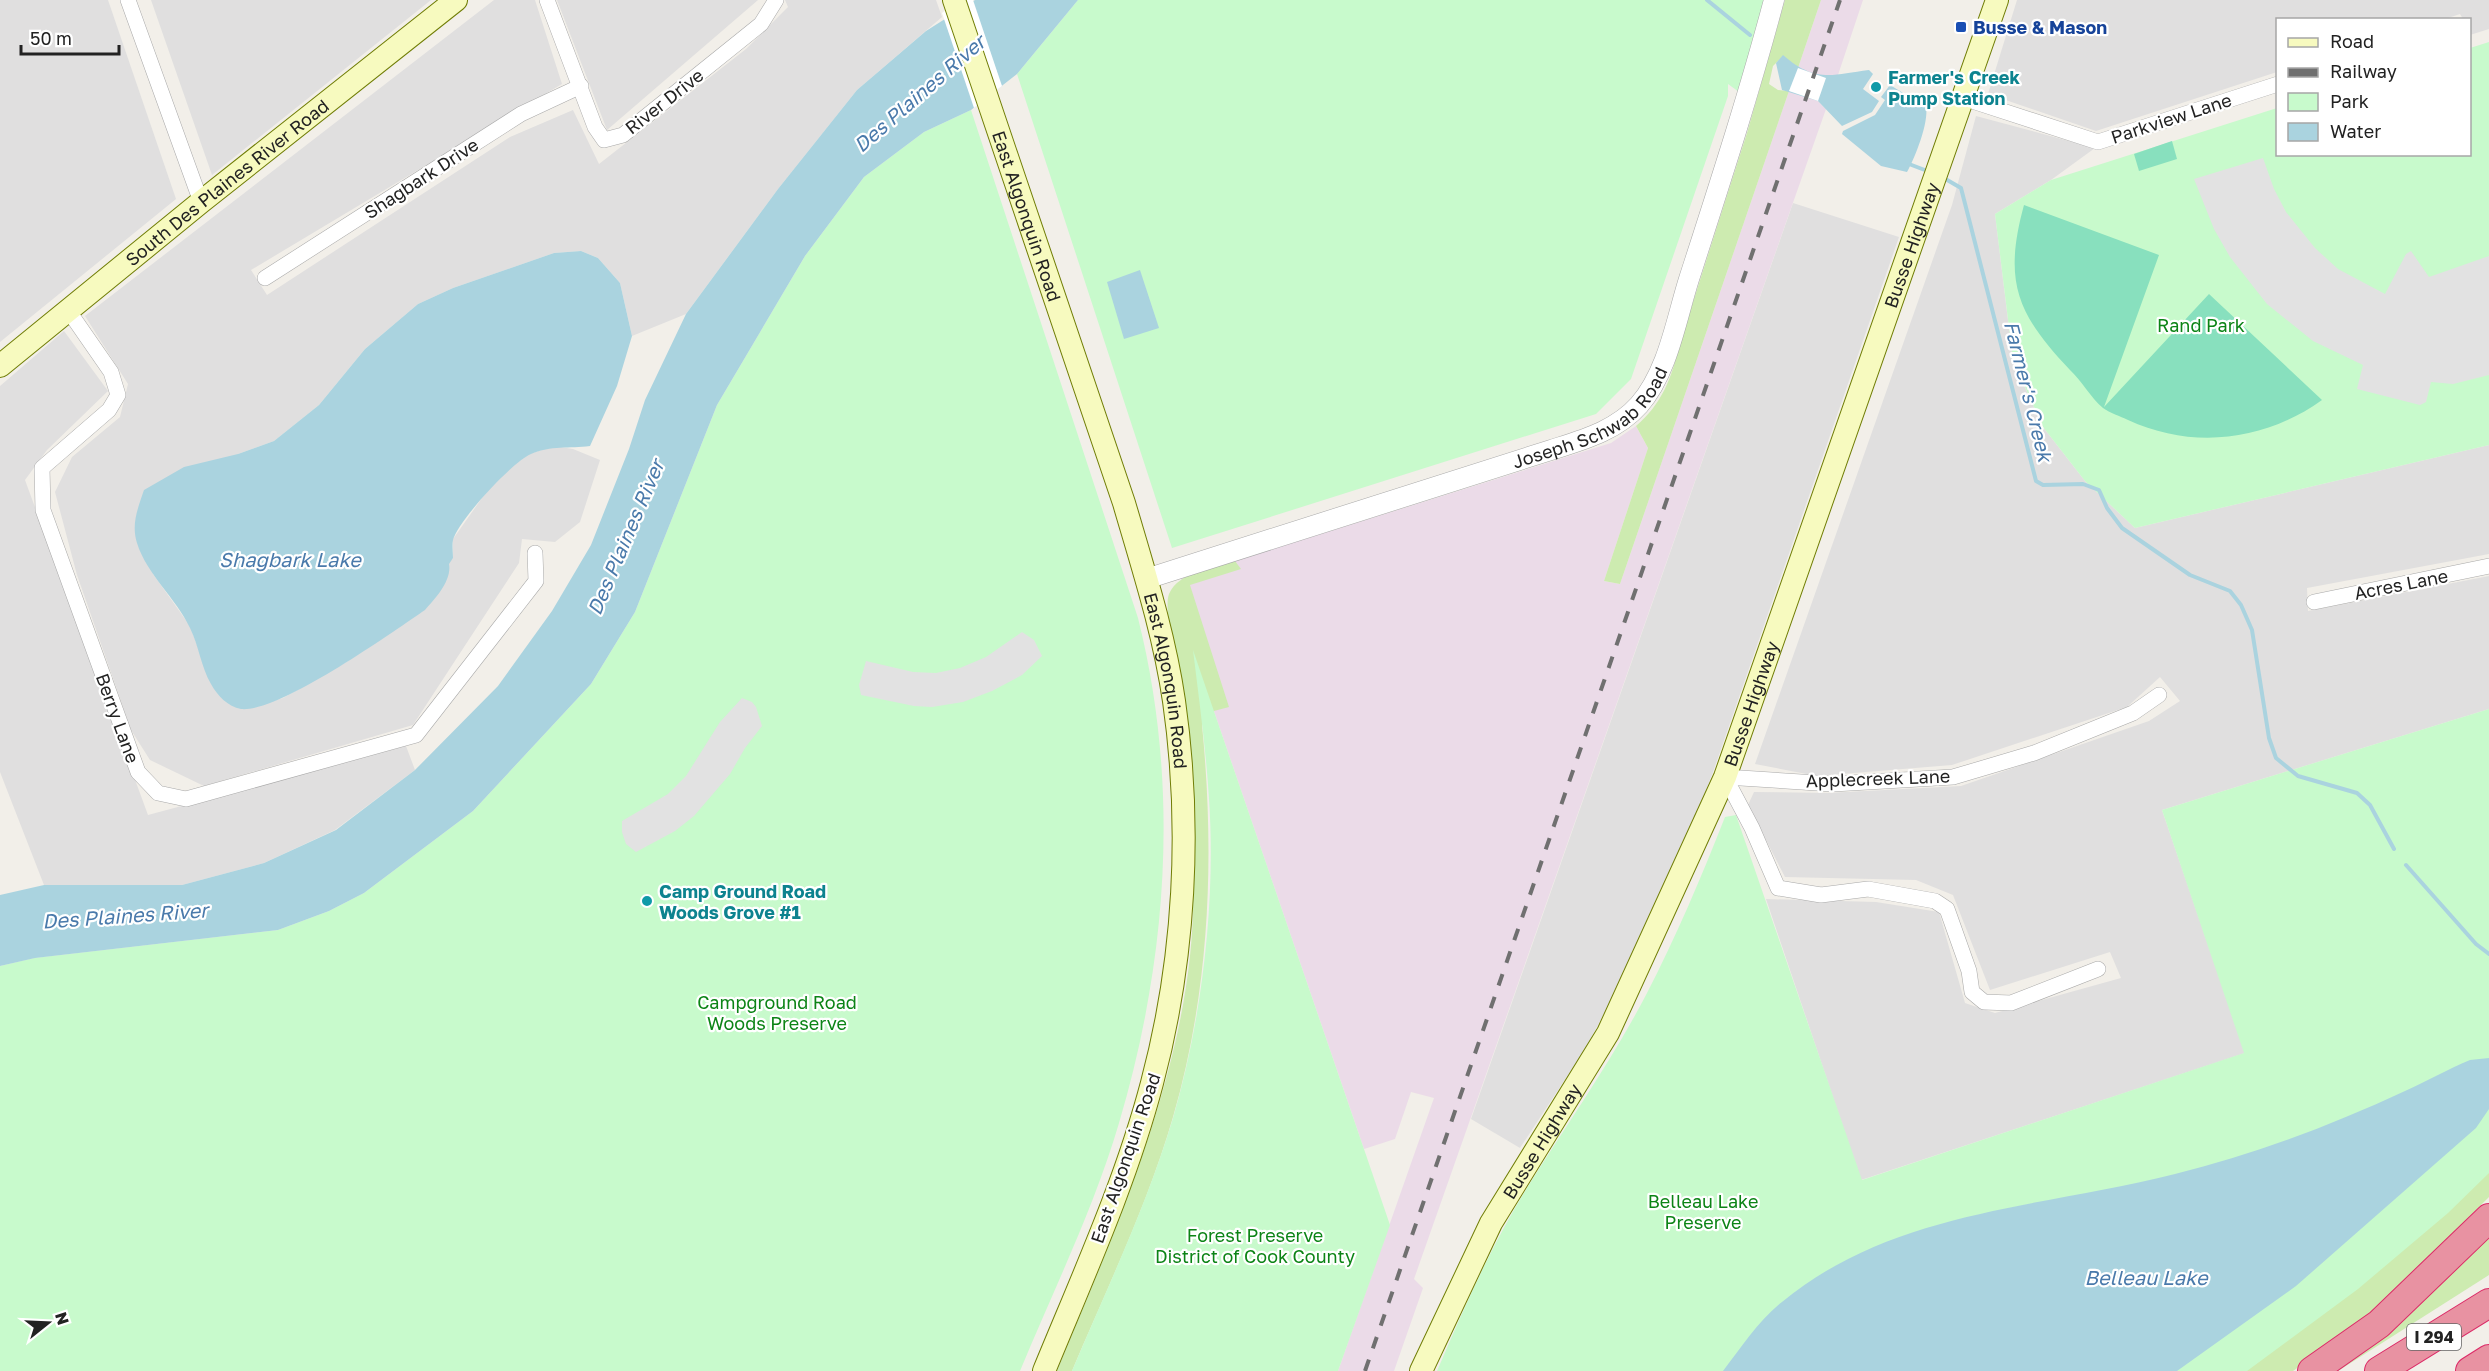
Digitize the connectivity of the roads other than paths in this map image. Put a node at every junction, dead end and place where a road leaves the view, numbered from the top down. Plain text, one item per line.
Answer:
1 (128, 0) edge
2 (456, 0) edge
3 (547, 0) edge
4 (776, 0) edge
5 (1774, 0) edge
6 (1997, 0) edge
7 (955, 1) edge
8 (2276, 84) edge
9 (581, 86) junction
10 (1962, 98) junction
11 (201, 202) junction
12 (265, 278) dead end
13 (68, 310) junction
14 (0, 366) edge
15 (535, 554) dead end
16 (2489, 566) edge
17 (1146, 579) junction
18 (2314, 602) dead end
19 (2159, 695) dead end
20 (1725, 777) junction
21 (2098, 969) dead end
22 (2489, 1218) edge
23 (2489, 1303) edge
24 (2489, 1359) edge
25 (1044, 1371) edge
26 (1421, 1371) edge
27 (2312, 1371) edge
28 (2379, 1371) edge
29 (2470, 1371) edge

1 - 11 street
2 - 11 main road, South Des Plaines River Road
3 - 9 street, River Drive
4 - 9 street, River Drive
5 - 17 street, Joseph Schwab Road
6 - 10 main road, Busse Highway
7 - 17 main road, East Algonquin Road
8 - 10 street, Parkview Lane
9 - 12 street, Shagbark Drive
10 - 20 main road, Busse Highway
11 - 13 main road, South Des Plaines River Road
13 - 14 main road, South Des Plaines River Road
13 - 15 street, Berry Lane
16 - 18 street, Acres Lane
17 - 25 main road, East Algonquin Road
19 - 20 street, Applecreek Lane
20 - 21 street
20 - 26 main road, Busse Highway
22 - 27 highway
23 - 28 highway, I 294
24 - 29 highway, I 294

